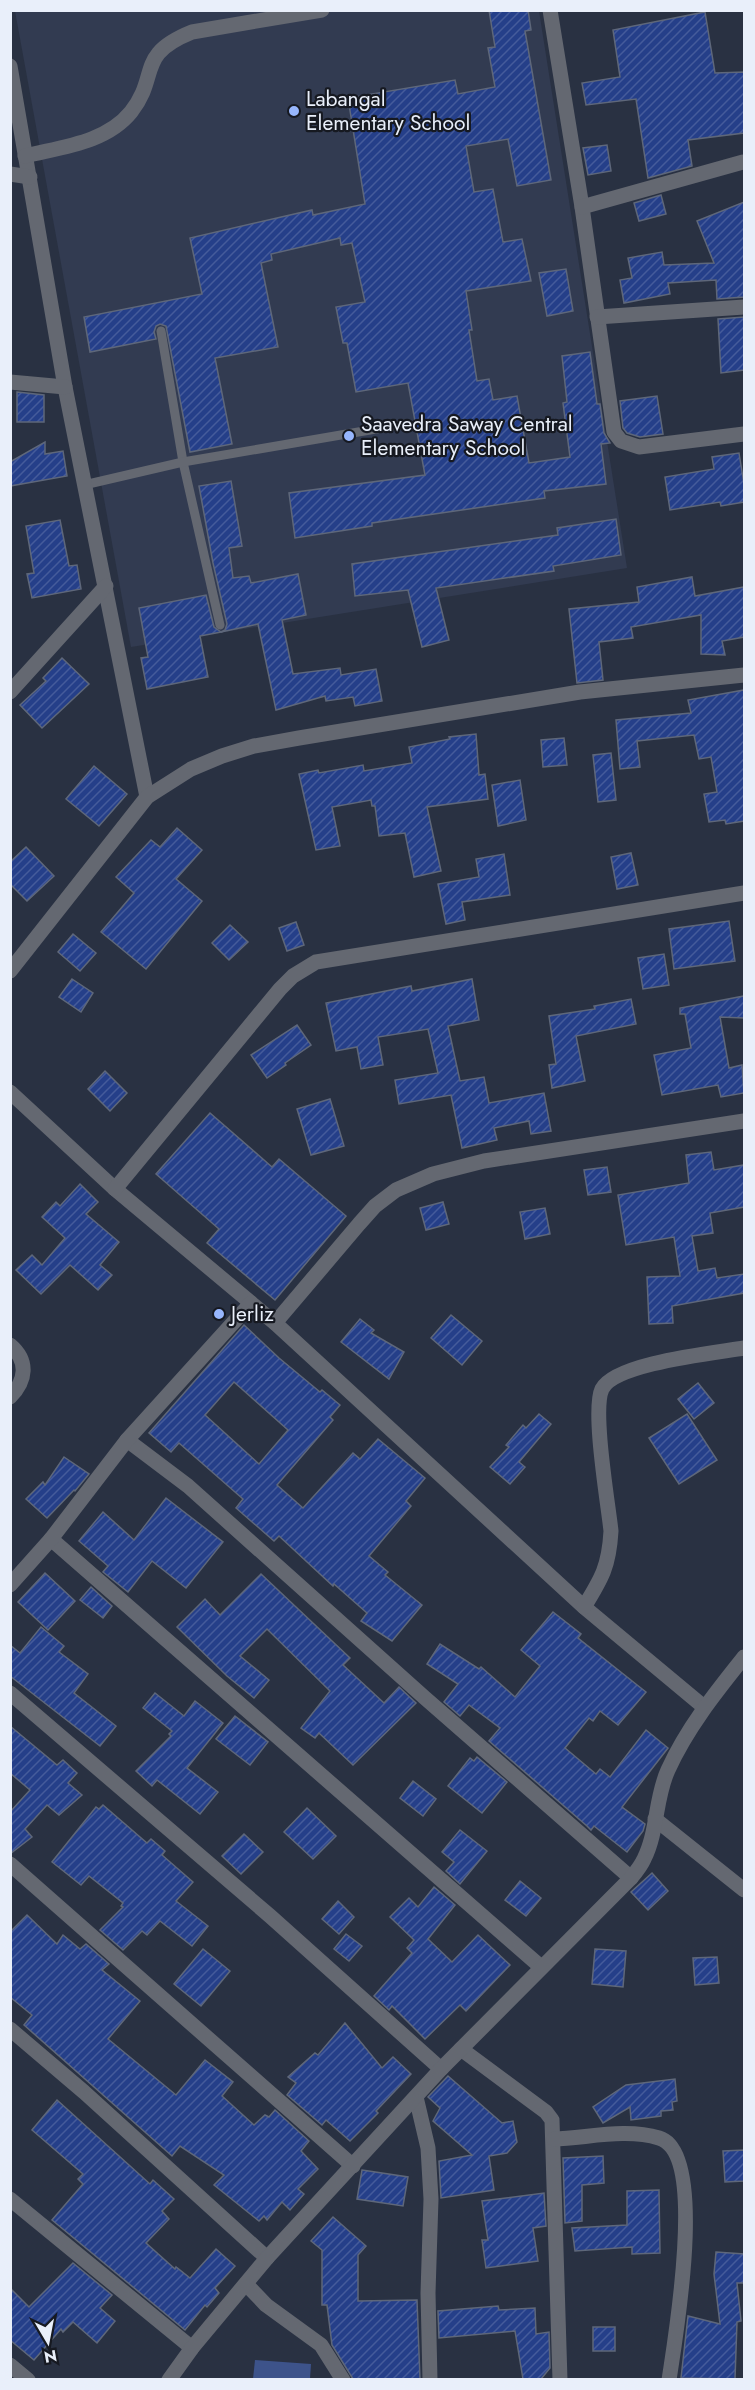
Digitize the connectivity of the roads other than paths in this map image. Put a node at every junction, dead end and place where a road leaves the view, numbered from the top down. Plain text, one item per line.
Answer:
1 (322, 10) edge
2 (550, 10) edge
3 (10, 66) edge
4 (25, 156) junction
5 (743, 162) edge
6 (10, 174) edge
7 (30, 177) junction
8 (582, 207) junction
9 (744, 307) edge
10 (597, 317) junction
11 (161, 331) dead end
12 (10, 382) edge
13 (65, 387) junction
14 (405, 424) dead end
15 (744, 434) edge
16 (183, 462) junction
17 (84, 484) junction
18 (106, 586) junction
19 (220, 625) dead end
20 (744, 675) edge
21 (12, 687) edge
22 (147, 797) junction
23 (744, 893) edge
24 (10, 970) edge
25 (10, 1092) edge
26 (744, 1121) edge
27 (115, 1189) junction
28 (251, 1303) junction
29 (275, 1323) junction
30 (10, 1345) edge
31 (744, 1348) edge
32 (10, 1397) edge
33 (127, 1440) junction
34 (51, 1539) junction
35 (10, 1585) edge
36 (584, 1607) junction
37 (744, 1657) edge
38 (10, 1693) edge
39 (704, 1707) junction
40 (655, 1819) junction
41 (10, 1864) edge
42 (632, 1878) junction
43 (744, 1890) edge
44 (541, 1967) junction
45 (10, 2029) edge
46 (461, 2049) junction
47 (441, 2068) junction
48 (416, 2097) junction
49 (554, 2139) junction
50 (352, 2166) junction
51 (10, 2199) edge
52 (267, 2258) junction
53 (246, 2284) junction
54 (192, 2348) junction
55 (10, 2365) edge
56 (28, 2379) edge
57 (169, 2379) edge
58 (343, 2379) edge
59 (430, 2379) edge
60 (560, 2379) edge
61 (669, 2379) edge

1 - 4 street
2 - 8 street
3 - 4 street
4 - 7 street
5 - 8 street
6 - 7 street
7 - 13 street
8 - 10 street
9 - 10 street
10 - 15 street
11 - 16 lane
12 - 13 street
13 - 17 street
14 - 16 lane
16 - 17 lane
16 - 19 lane
17 - 18 street
18 - 21 street
18 - 22 street
20 - 22 street
22 - 24 street
23 - 27 street
25 - 27 street
26 - 29 street
27 - 28 street
28 - 29 street
28 - 33 street
29 - 36 street
30 - 32 street
31 - 36 street
33 - 34 street
33 - 42 street
34 - 35 street
34 - 44 street
36 - 39 street
37 - 39 street
38 - 47 street
39 - 40 street
40 - 42 street
40 - 43 street
41 - 50 street
42 - 44 street
44 - 46 street
45 - 52 street
46 - 47 street
46 - 49 street
47 - 48 street
48 - 50 street
48 - 59 street
49 - 60 street
49 - 61 street
50 - 52 street
51 - 54 street
52 - 53 street
53 - 54 street
53 - 58 street
54 - 57 street
55 - 56 street

